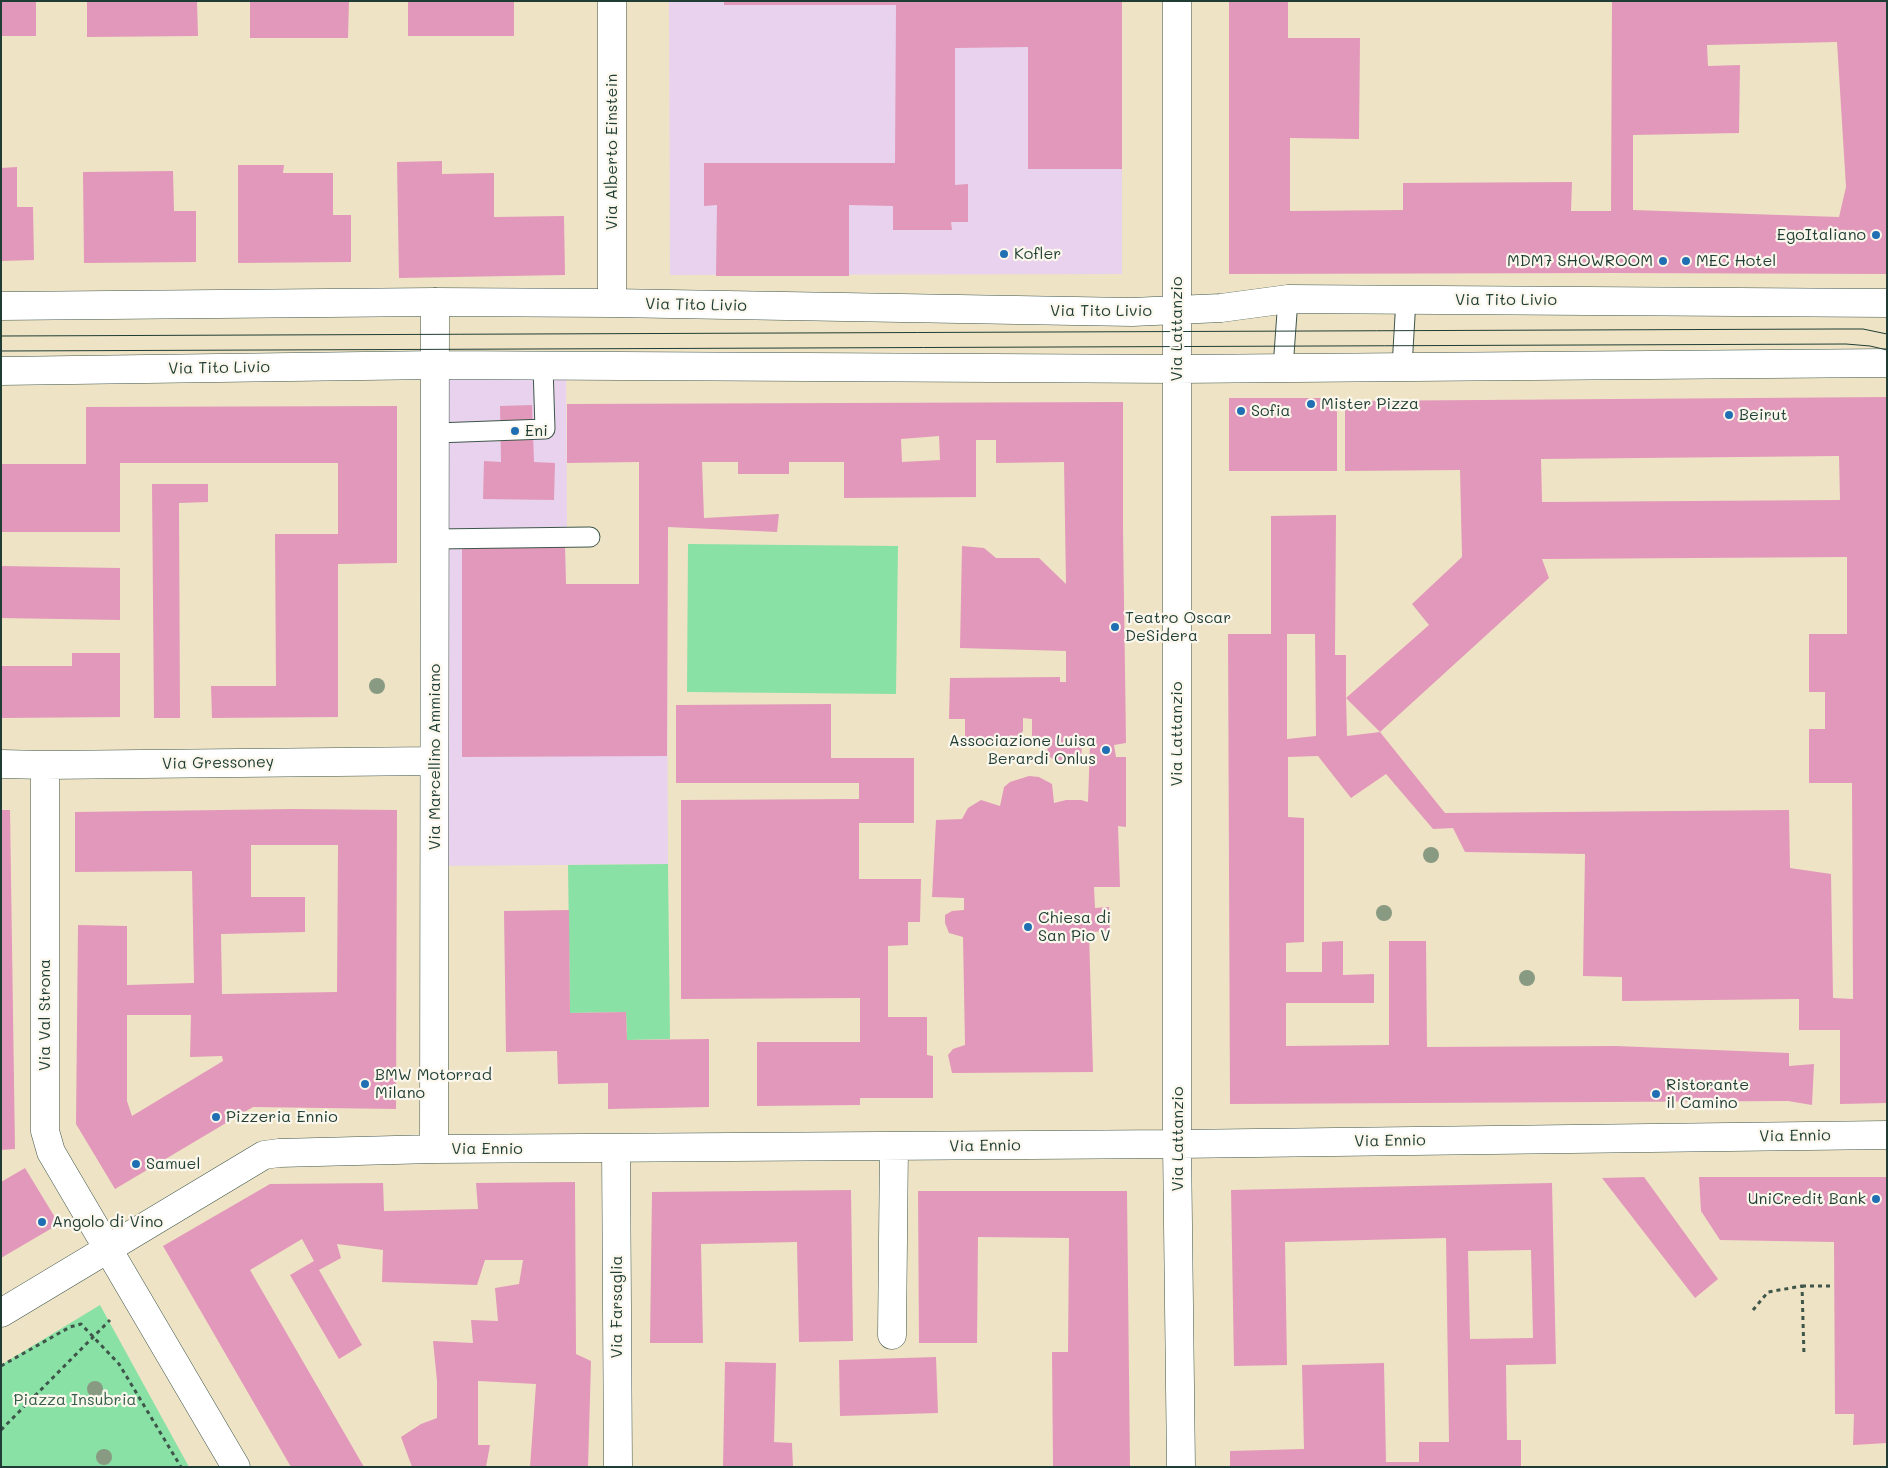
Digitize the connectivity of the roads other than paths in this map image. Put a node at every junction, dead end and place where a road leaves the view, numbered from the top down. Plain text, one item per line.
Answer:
1 (612, 1) edge
2 (1177, 1) edge
3 (1288, 298) junction
4 (1406, 299) junction
5 (435, 302) junction
6 (612, 303) junction
7 (1887, 303) edge
8 (1, 306) edge
9 (1178, 310) junction
10 (1887, 363) edge
11 (436, 365) junction
12 (543, 366) junction
13 (1402, 367) junction
14 (1283, 368) junction
15 (1177, 369) junction
16 (1, 371) edge
17 (436, 432) junction
18 (590, 537) dead end
19 (435, 539) junction
20 (434, 760) junction
21 (1, 764) edge
22 (45, 765) junction
23 (1887, 1135) edge
24 (1177, 1144) junction
25 (894, 1146) junction
26 (616, 1148) junction
27 (434, 1149) junction
28 (108, 1250) junction
29 (1, 1313) edge
30 (892, 1335) dead end
31 (236, 1467) edge
32 (618, 1467) edge
33 (1181, 1467) edge

1 - 6 street, Via Alberto Einstein
2 - 9 street, Via Lattanzio
3 - 4 street, Via Tito Livio
3 - 9 street, Via Tito Livio
3 - 14 lane
4 - 7 street, Via Tito Livio
4 - 13 lane
5 - 6 street, Via Tito Livio
5 - 8 street, Via Tito Livio
5 - 11 street
6 - 9 street, Via Tito Livio
9 - 15 street, Via Lattanzio
10 - 13 street, Via Tito Livio
11 - 12 street, Via Tito Livio
11 - 16 street, Via Tito Livio
11 - 17 street, Via Marcellino Ammiano
12 - 15 street, Via Tito Livio
12 - 17 lane
13 - 14 street, Via Tito Livio
14 - 15 street, Via Tito Livio
15 - 24 street, Via Lattanzio
17 - 19 street, Via Marcellino Ammiano
18 - 19 lane
19 - 20 street, Via Marcellino Ammiano
20 - 22 street, Via Gressoney
20 - 27 street, Via Marcellino Ammiano
21 - 22 street, Via Gressoney
22 - 28 street, Via Val Strona
23 - 24 street, Via Ennio
24 - 25 street, Via Ennio
24 - 33 street, Via Lattanzio
25 - 26 street, Via Ennio
25 - 30 street
26 - 27 street, Via Ennio
26 - 32 street, Via Farsaglia
27 - 28 street, Via Ennio
28 - 29 street
28 - 31 street

